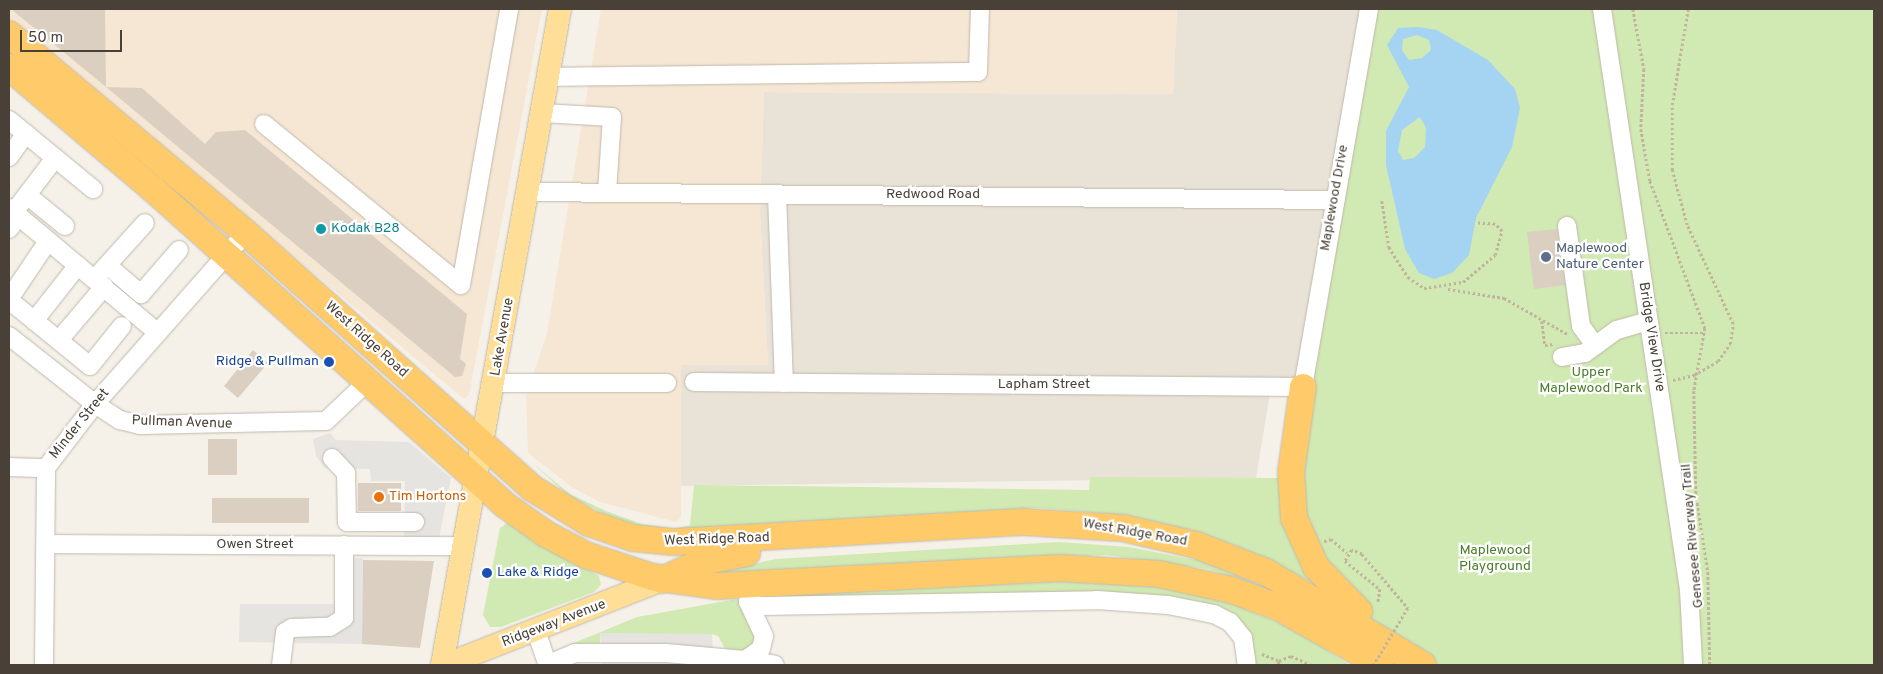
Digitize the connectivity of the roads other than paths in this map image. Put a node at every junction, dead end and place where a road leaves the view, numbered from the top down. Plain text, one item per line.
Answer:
1 (509, 9) edge
2 (560, 9) edge
3 (980, 9) edge
4 (1369, 9) edge
5 (1602, 9) edge
6 (9, 34) edge
7 (9, 67) edge
8 (548, 77) junction
9 (542, 113) junction
10 (9, 120) edge
11 (264, 124) dead end
12 (26, 134) junction
13 (9, 156) edge
14 (55, 158) junction
15 (93, 190) dead end
16 (530, 192) junction
17 (607, 193) junction
18 (777, 194) junction
19 (27, 196) junction
20 (1335, 200) junction
21 (12, 216) edge
22 (145, 223) dead end
23 (66, 226) dead end
24 (1567, 226) dead end
25 (246, 233) junction
26 (48, 241) junction
27 (179, 250) dead end
28 (226, 255) junction
29 (78, 265) junction
30 (107, 265) junction
31 (99, 283) junction
32 (9, 300) edge
33 (34, 321) junction
34 (1648, 321) junction
35 (122, 326) dead end
36 (158, 333) junction
37 (9, 336) edge
38 (59, 340) junction
39 (1595, 345) junction
40 (1562, 357) dead end
41 (367, 382) junction
42 (694, 382) dead end
43 (495, 383) junction
44 (667, 383) dead end
45 (784, 383) junction
46 (1303, 386) junction
47 (95, 404) junction
48 (483, 445) junction
49 (332, 458) dead end
50 (9, 468) edge
51 (46, 468) junction
52 (477, 479) junction
53 (415, 522) dead end
54 (876, 532) junction
55 (46, 544) junction
56 (344, 545) junction
57 (464, 546) junction
58 (662, 580) junction
59 (717, 586) junction
60 (748, 602) junction
61 (536, 631) junction
62 (688, 660) edge
63 (744, 660) junction
64 (44, 665) edge
65 (281, 665) edge
66 (444, 665) edge
67 (548, 665) edge
68 (775, 665) edge
69 (1247, 665) edge
70 (1380, 665) edge
71 (1423, 665) edge
72 (1431, 665) edge
73 (1693, 665) edge

1 - 11 street
2 - 8 main road, Lake Avenue
3 - 8 street
4 - 20 street, Maplewood Drive
5 - 34 street, Bridge View Drive
6 - 25 highway, West Ridge Road
7 - 28 highway
8 - 9 main road, Lake Avenue
9 - 16 main road, Lake Avenue
9 - 17 street
10 - 12 street
12 - 13 street
12 - 14 street
14 - 15 street
14 - 19 street
16 - 17 street, Redwood Road
16 - 43 main road, Lake Avenue
17 - 18 street, Redwood Road
18 - 20 street, Redwood Road
18 - 45 street
19 - 21 street
19 - 23 street
20 - 46 street, Maplewood Drive
21 - 26 street
22 - 30 street
24 - 39 street
25 - 28 street, Minder Street
25 - 48 highway, West Ridge Road
26 - 29 street
26 - 32 street
27 - 30 street
28 - 36 street, Minder Street
28 - 41 highway
29 - 31 street
29 - 33 street
30 - 31 street
31 - 36 street
31 - 38 street
32 - 33 street
33 - 38 street
34 - 39 street
34 - 73 street, Bridge View Drive
35 - 38 street
36 - 47 street, Minder Street
37 - 47 street, Pullman Avenue
39 - 40 street
41 - 47 street, Pullman Avenue
41 - 52 highway
42 - 45 street, Lapham Street
43 - 44 street
43 - 48 main road, Lake Avenue
45 - 46 street, Lapham Street
46 - 72 highway
47 - 51 street, Minder Street
48 - 52 main road, Lake Avenue
48 - 54 highway, West Ridge Road
49 - 53 street
50 - 51 street
51 - 55 street, Minder Street
52 - 57 main road, Lake Avenue
52 - 58 highway
54 - 58 highway
54 - 71 highway, West Ridge Road
55 - 56 street, Owen Street
55 - 64 street, Minder Street
56 - 57 street, Owen Street
56 - 65 street
57 - 66 main road, Lake Avenue
58 - 59 highway
58 - 61 main road, Ridgeway Avenue
59 - 60 highway
59 - 70 highway
60 - 63 street
60 - 69 street
61 - 66 main road, Ridgeway Avenue
61 - 67 street
62 - 63 street
62 - 67 street
63 - 68 street

